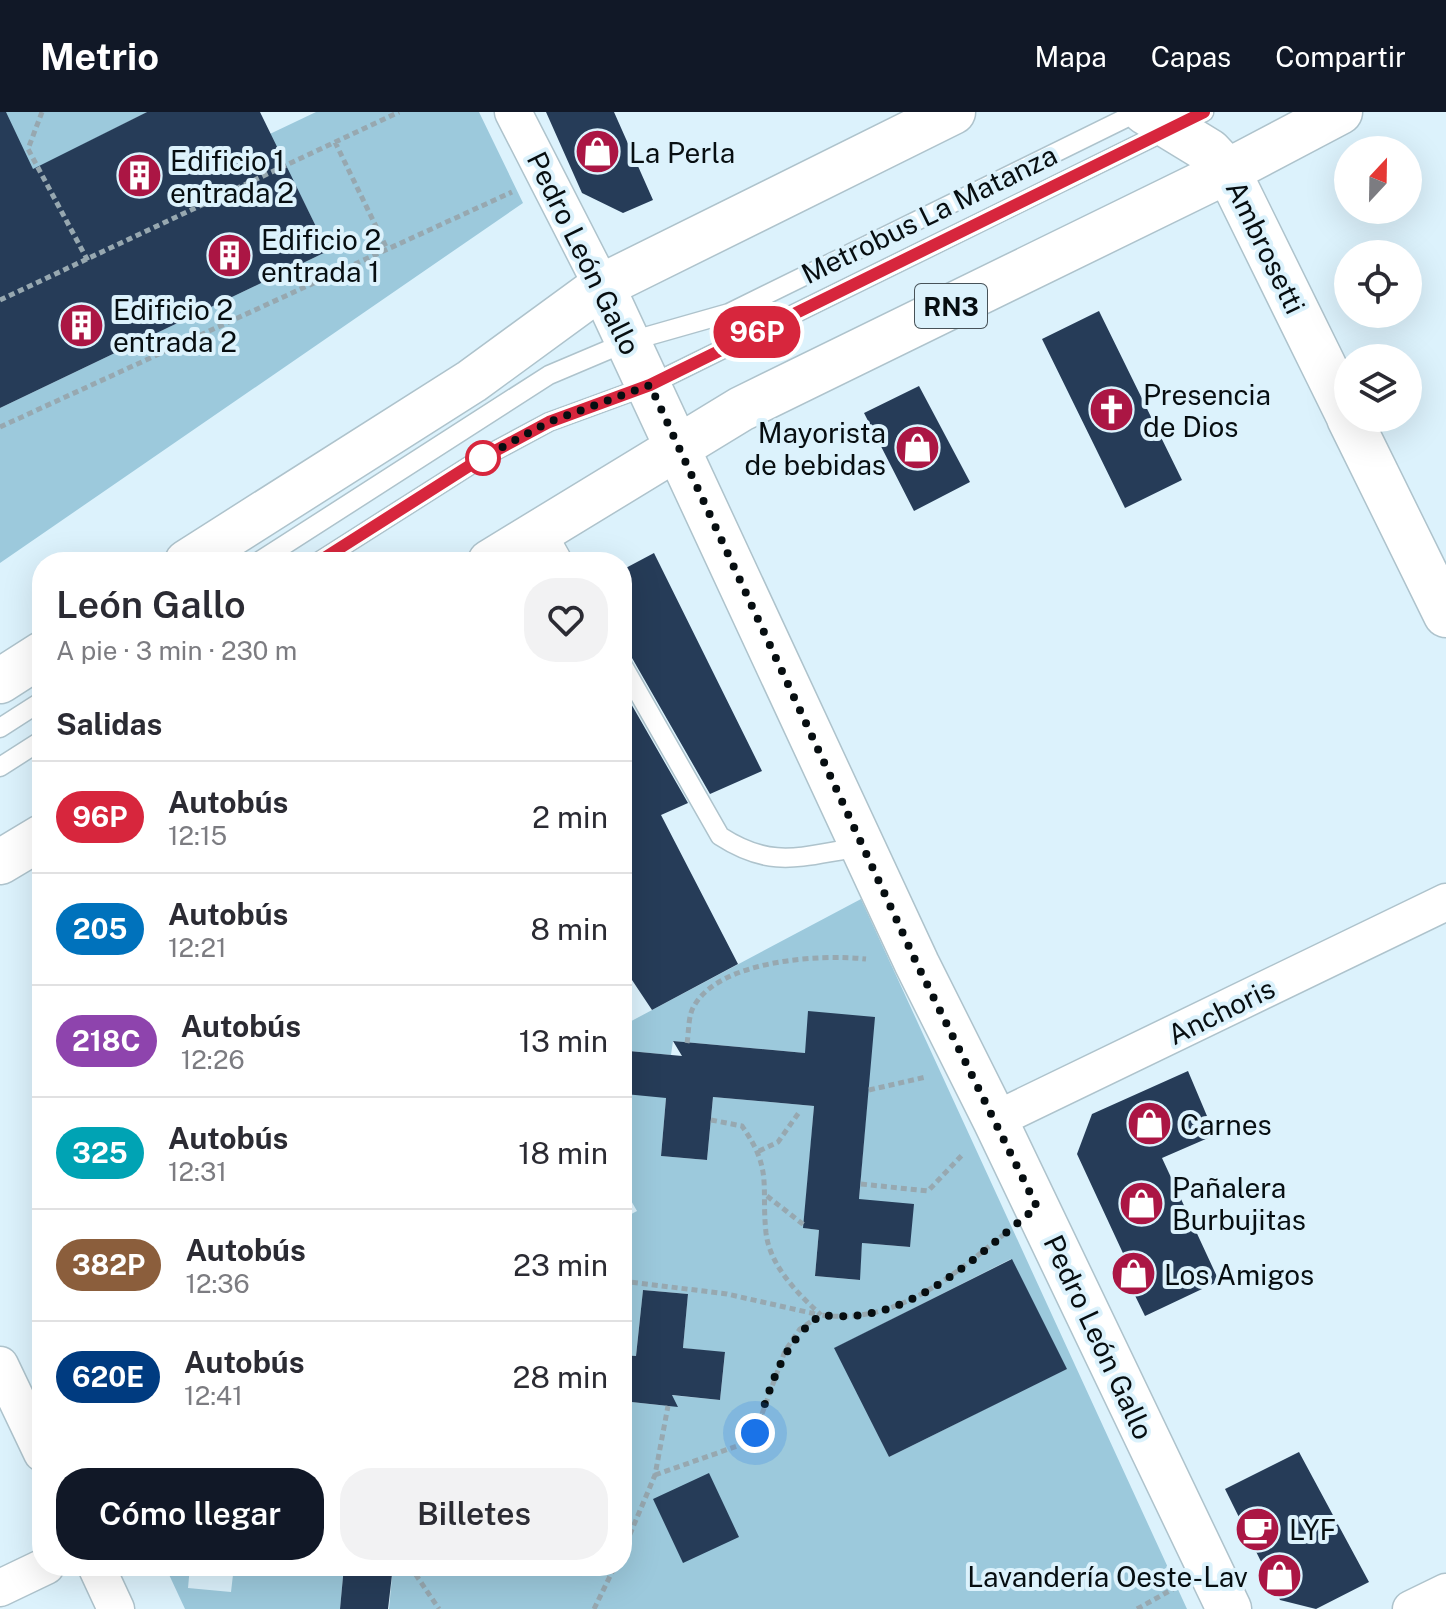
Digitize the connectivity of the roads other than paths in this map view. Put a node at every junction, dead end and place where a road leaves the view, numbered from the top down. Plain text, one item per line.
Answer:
1 (513, 112) edge
2 (953, 112) edge
3 (1340, 112) edge
4 (1165, 116) edge
5 (1228, 171) junction
6 (602, 286) junction
7 (627, 342) junction
8 (650, 385) junction
9 (1334, 386) edge
10 (1357, 432) edge
11 (677, 447) junction
12 (554, 545) edge
13 (203, 552) edge
14 (274, 552) edge
15 (334, 552) edge
16 (528, 552) edge
17 (1446, 615) edge
18 (32, 660) edge
19 (0, 681) edge
20 (632, 682) edge
21 (32, 707) edge
22 (0, 728) edge
23 (32, 746) edge
24 (0, 767) edge
25 (32, 843) edge
26 (862, 847) junction
27 (0, 862) edge
28 (1446, 902) edge
29 (995, 1120) junction
30 (0, 1365) edge
31 (32, 1432) edge
32 (32, 1573) edge
33 (101, 1576) edge
34 (0, 1588) edge
35 (1446, 1592) edge
36 (116, 1609) edge
37 (1229, 1609) edge
38 (1411, 1609) edge

1 - 6 street, Pedro León Gallo
2 - 6 main road
3 - 5 main road, RN3
4 - 5 main road, Ambrosetti
4 - 7 lane, Metrobus La Matanza
4 - 8 lane, Metrobus La Matanza
5 - 9 main road, Ambrosetti
5 - 11 main road, RN3
6 - 7 main road, Pedro León Gallo
6 - 13 main road
7 - 8 main road, Pedro León Gallo
7 - 14 lane, Metrobus La Matanza
8 - 11 main road, Pedro León Gallo
8 - 15 lane, Metrobus La Matanza
10 - 17 main road, Ambrosetti
11 - 12 main road, RN3
11 - 26 main road, Pedro León Gallo
12 - 16 main road, RN3
18 - 19 main road
20 - 26 lane
21 - 22 lane
23 - 24 lane
25 - 27 main road
26 - 29 main road, Pedro León Gallo
28 - 29 street, Anchoris
29 - 37 main road, Pedro León Gallo
30 - 31 street
32 - 34 street
33 - 36 street
35 - 38 street

